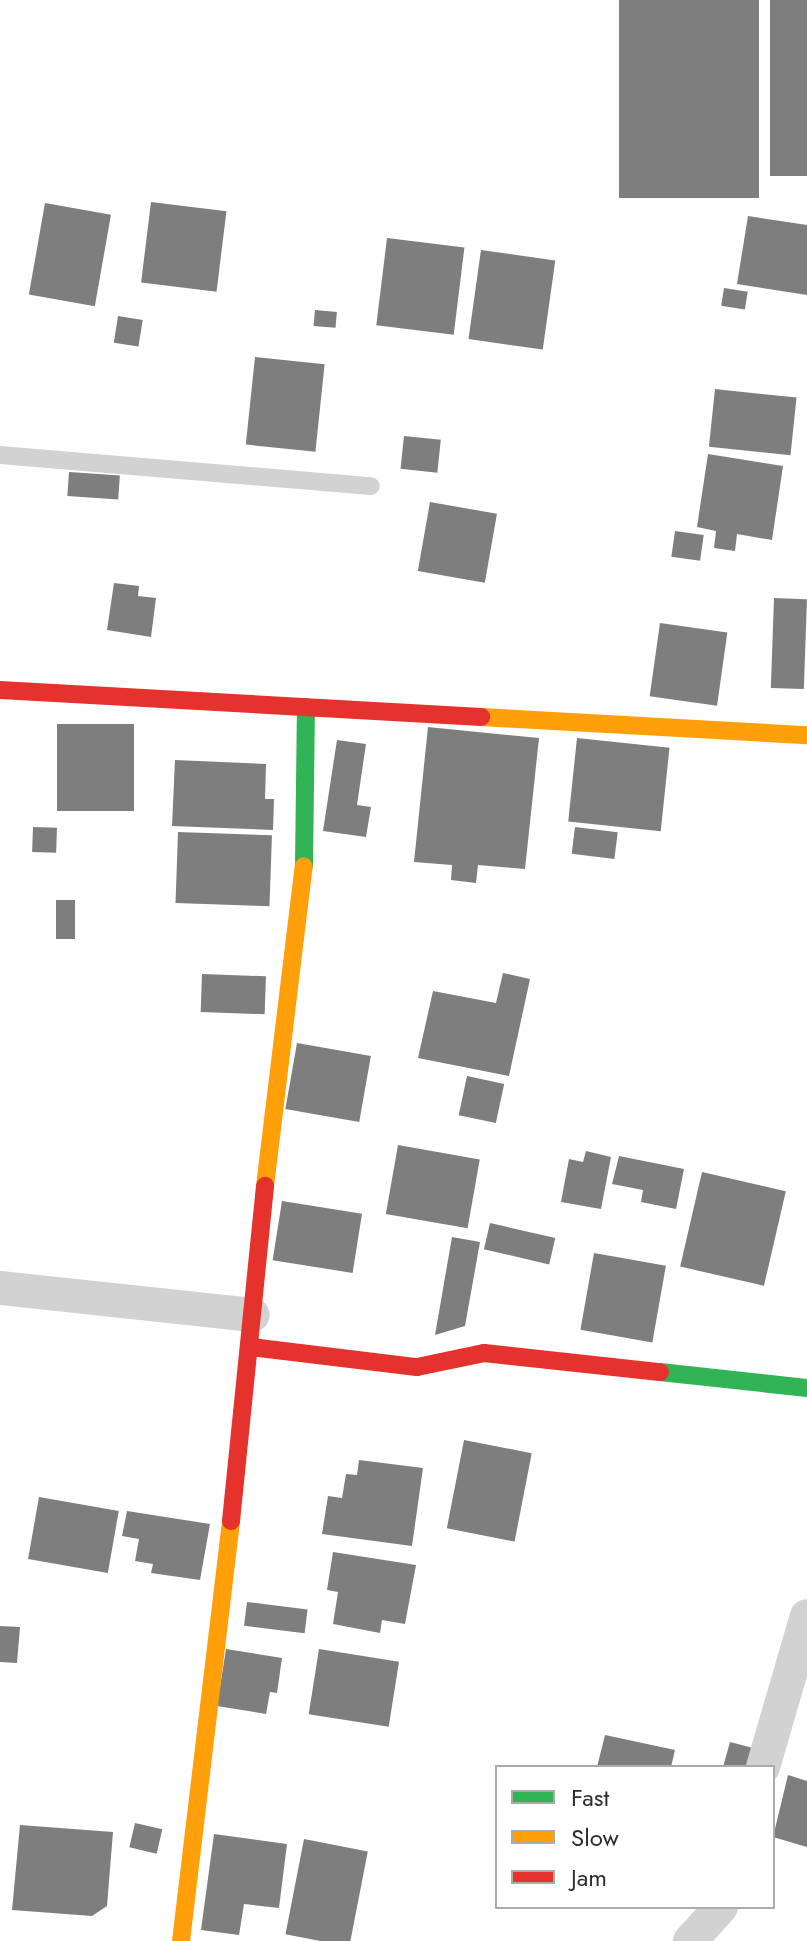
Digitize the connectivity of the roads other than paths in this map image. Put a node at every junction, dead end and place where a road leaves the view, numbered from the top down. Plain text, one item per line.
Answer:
1 (0, 455) edge
2 (371, 486) dead end
3 (0, 690) edge
4 (306, 707) junction
5 (807, 735) edge
6 (0, 1288) edge
7 (252, 1331) junction
8 (807, 1388) edge
9 (807, 1616) edge
10 (764, 1765) edge
11 (719, 1909) edge
12 (181, 1941) edge
13 (690, 1941) edge

1 - 2 lane
3 - 4 street
4 - 5 street
4 - 7 street
6 - 7 street
7 - 8 street
7 - 12 street
9 - 10 street
11 - 13 street

